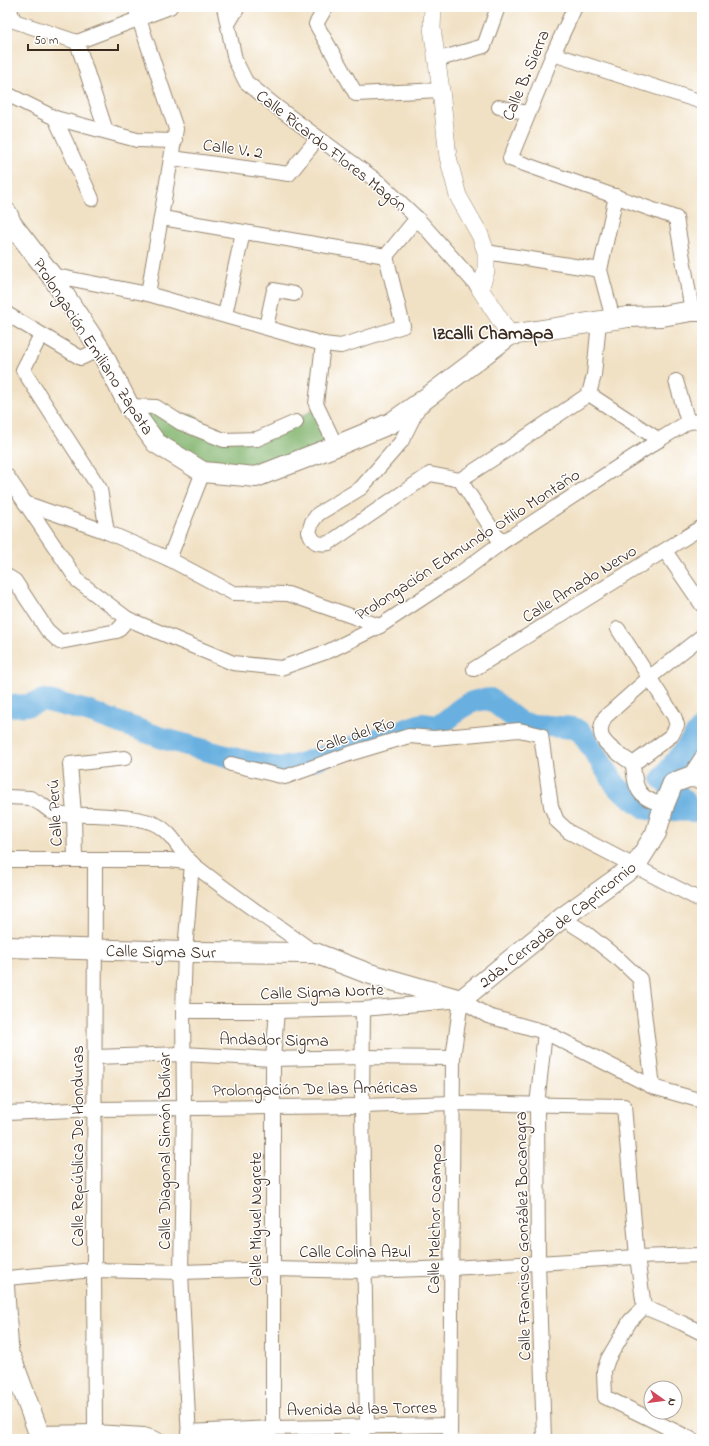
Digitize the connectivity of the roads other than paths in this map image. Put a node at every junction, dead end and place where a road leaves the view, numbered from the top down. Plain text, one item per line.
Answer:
1 (9, 7) edge
2 (170, 7) edge
3 (224, 7) edge
4 (238, 7) edge
5 (326, 7) edge
6 (433, 7) edge
7 (498, 7) edge
8 (575, 7) edge
9 (137, 13) edge
10 (228, 24) junction
11 (77, 42) junction
12 (553, 54) junction
13 (436, 60) junction
14 (441, 90) junction
15 (7, 94) edge
16 (702, 102) edge
17 (499, 108) dead end
18 (528, 113) junction
19 (55, 118) junction
20 (106, 131) junction
21 (318, 138) junction
22 (175, 141) junction
23 (172, 158) junction
24 (616, 196) junction
25 (92, 199) dead end
26 (7, 213) edge
27 (162, 218) junction
28 (417, 218) junction
29 (243, 232) junction
30 (486, 252) junction
31 (386, 256) junction
32 (600, 270) junction
33 (51, 275) junction
34 (480, 289) junction
35 (148, 294) junction
36 (294, 294) dead end
37 (697, 311) edge
38 (7, 314) edge
39 (225, 316) junction
40 (606, 320) junction
41 (266, 328) junction
42 (41, 334) junction
43 (510, 335) junction
44 (323, 344) junction
45 (100, 349) junction
46 (676, 381) dead end
47 (589, 394) junction
48 (421, 402) junction
49 (129, 406) junction
50 (702, 421) edge
51 (296, 422) dead end
52 (688, 422) junction
53 (659, 440) junction
54 (336, 446) junction
55 (203, 472) junction
56 (460, 480) junction
57 (9, 482) edge
58 (25, 503) junction
59 (702, 527) edge
60 (107, 532) junction
61 (501, 543) junction
62 (665, 550) junction
63 (169, 559) junction
64 (7, 576) edge
65 (702, 605) edge
66 (128, 620) junction
67 (380, 626) junction
68 (618, 629) dead end
69 (702, 636) edge
70 (474, 669) dead end
71 (649, 678) junction
72 (702, 757) edge
73 (125, 758) dead end
74 (231, 764) dead end
75 (633, 764) junction
76 (688, 780) edge
77 (7, 797) edge
78 (664, 806) junction
79 (74, 814) junction
80 (7, 860) edge
81 (75, 860) junction
82 (95, 860) junction
83 (192, 863) junction
84 (636, 865) junction
85 (702, 901) edge
86 (562, 918) junction
87 (7, 947) edge
88 (96, 949) junction
89 (185, 952) junction
90 (315, 953) junction
91 (461, 1000) junction
92 (362, 1009) junction
93 (183, 1011) junction
94 (277, 1011) junction
95 (545, 1032) junction
96 (183, 1054) junction
97 (362, 1057) junction
98 (94, 1058) junction
99 (453, 1058) junction
100 (273, 1059) junction
101 (653, 1087) junction
102 (702, 1101) edge
103 (453, 1103) junction
104 (537, 1105) junction
105 (362, 1106) junction
106 (184, 1107) junction
107 (273, 1107) junction
108 (95, 1109) junction
109 (7, 1113) edge
110 (702, 1255) edge
111 (637, 1257) junction
112 (538, 1263) junction
113 (451, 1268) junction
114 (273, 1269) junction
115 (94, 1270) junction
116 (364, 1271) junction
117 (181, 1272) junction
118 (7, 1278) edge
119 (7, 1286) edge
120 (644, 1307) junction
121 (702, 1322) edge
122 (682, 1323) junction
123 (702, 1334) edge
124 (9, 1360) edge
125 (450, 1425) junction
126 (367, 1426) junction
127 (274, 1428) junction
128 (95, 1432) junction
129 (39, 1436) edge
130 (189, 1436) edge
131 (254, 1438) edge
132 (156, 1439) edge
133 (355, 1439) edge
134 (450, 1439) edge
135 (544, 1439) edge
136 (691, 1439) edge

1 - 11 street
2 - 9 street
3 - 10 street, Calle Ricardo Flores Magón
4 - 10 street
5 - 14 street
6 - 13 street
7 - 13 street
8 - 12 street, Calle B. Sierra
9 - 11 street
9 - 22 street
10 - 21 street, Calle Ricardo Flores Magón
11 - 20 street
12 - 16 street
12 - 18 street, Calle B. Sierra
13 - 14 street
14 - 30 street
15 - 19 street
17 - 18 street
18 - 24 street, Calle B. Sierra
19 - 20 street
19 - 25 street
20 - 22 street
21 - 23 street, Calle V. 2
21 - 28 street, Calle Ricardo Flores Magón
22 - 23 street
23 - 27 street
24 - 32 street
24 - 37 street
26 - 33 main road, Prolongación Emiliano Zapata
27 - 29 street
27 - 35 street
28 - 31 street
28 - 34 street, Calle Ricardo Flores Magón
29 - 31 street
29 - 39 street
30 - 32 street
30 - 34 street
31 - 44 street
32 - 40 street
33 - 35 street
33 - 45 main road, Prolongación Emiliano Zapata
34 - 43 street, Calle Ricardo Flores Magón
35 - 39 street
36 - 41 street
37 - 40 main road, Prolongación Emiliano Zapata
38 - 42 street
39 - 41 street
40 - 43 main road, Prolongación Emiliano Zapata
40 - 47 street
41 - 44 street
42 - 45 street
42 - 60 street
43 - 48 main road, Prolongación Emiliano Zapata
44 - 54 street
45 - 49 main road, Prolongación Emiliano Zapata
46 - 52 street
47 - 53 street
47 - 56 street
48 - 54 main road, Prolongación Emiliano Zapata
48 - 56 street
49 - 51 street
49 - 55 main road, Prolongación Emiliano Zapata
50 - 52 street, Prolongación Edmundo Otilio Montaño
52 - 53 street, Prolongación Edmundo Otilio Montaño
53 - 61 street, Prolongación Edmundo Otilio Montaño
54 - 55 main road, Prolongación Emiliano Zapata
55 - 63 street
56 - 61 street
57 - 58 street, Prolongación Edmundo Otilio Montaño
58 - 60 street
58 - 66 street, Prolongación Edmundo Otilio Montaño
59 - 62 street, Calle Amado Nervo
60 - 63 street
61 - 67 street, Prolongación Edmundo Otilio Montaño
62 - 65 street
62 - 70 street, Calle Amado Nervo
63 - 67 street
64 - 66 street
66 - 67 street, Prolongación Edmundo Otilio Montaño
68 - 71 street
69 - 71 street
71 - 75 street
71 - 75 street
72 - 76 street
73 - 79 street, Calle Perú
74 - 84 street, Calle del Río
75 - 78 street
76 - 78 main road, 2da. Cerrada de Capricornio
77 - 79 street
78 - 84 main road, 2da. Cerrada de Capricornio
79 - 81 street, Calle Perú
79 - 83 street
80 - 81 street
81 - 82 street
82 - 83 street
82 - 88 street, Calle República De Honduras
83 - 89 street, Calle Diagonal Simón Bolívar
83 - 90 street
84 - 85 street
84 - 86 main road, 2da. Cerrada de Capricornio
86 - 91 main road, 2da. Cerrada de Capricornio
86 - 101 street
87 - 88 main road, Calle Sigma Sur
88 - 89 main road, Calle Sigma Sur
88 - 98 street, Calle República De Honduras
89 - 90 main road, Calle Sigma Sur
89 - 93 street, Calle Diagonal Simón Bolívar
90 - 91 main road
91 - 92 street, Calle Sigma Norte
91 - 95 street
91 - 99 street, Calle Melchor Ocampo
92 - 94 street, Calle Sigma Norte
92 - 97 street
93 - 94 street, Calle Sigma Norte
93 - 96 street, Calle Diagonal Simón Bolívar
94 - 100 street, Calle Miguel Negrete
95 - 101 street
95 - 104 street, Calle Francisco González Bocanegra
96 - 98 street, Andador Sigma
96 - 100 street, Andador Sigma
96 - 106 street, Calle Diagonal Simón Bolívar
97 - 99 street, Andador Sigma
97 - 100 street, Andador Sigma
97 - 105 street
98 - 108 street, Calle República De Honduras
99 - 103 street, Calle Melchor Ocampo
100 - 107 street, Calle Miguel Negrete
101 - 102 street
103 - 104 street, Prolongación De las Américas
103 - 105 street, Prolongación De las Américas
103 - 113 street, Calle Melchor Ocampo
104 - 111 street, Prolongación De las Américas
104 - 112 street, Calle Francisco González Bocanegra
105 - 107 street, Prolongación De las Américas
105 - 116 street
106 - 107 street, Prolongación De las Américas
106 - 108 street, Prolongación De las Américas
106 - 117 street, Calle Diagonal Simón Bolívar
107 - 114 street, Calle Miguel Negrete
108 - 109 street, Prolongación De las Américas
108 - 115 street, Calle República De Honduras
110 - 111 street, Calle Colina Azul
111 - 112 street, Calle Colina Azul
111 - 120 street
112 - 113 street, Calle Colina Azul
112 - 135 street, Calle Francisco González Bocanegra
113 - 116 street, Calle Colina Azul
113 - 125 street, Calle Melchor Ocampo
114 - 116 street, Calle Colina Azul
114 - 117 street, Calle Colina Azul
114 - 127 street, Calle Miguel Negrete
115 - 117 street, Calle Colina Azul
115 - 118 street, Calle Colina Azul
115 - 128 street, Calle República De Honduras
116 - 126 street
117 - 130 street, Calle Diagonal Simón Bolívar
119 - 124 street
120 - 122 street
120 - 136 street
121 - 122 street
122 - 123 street
124 - 129 main road
125 - 126 street, Avenida de las Torres
125 - 134 street, Calle Melchor Ocampo
126 - 127 street, Avenida de las Torres
126 - 133 street
127 - 130 street, Avenida de las Torres
127 - 131 street, Avenida de las Torres
128 - 129 street
128 - 132 street

